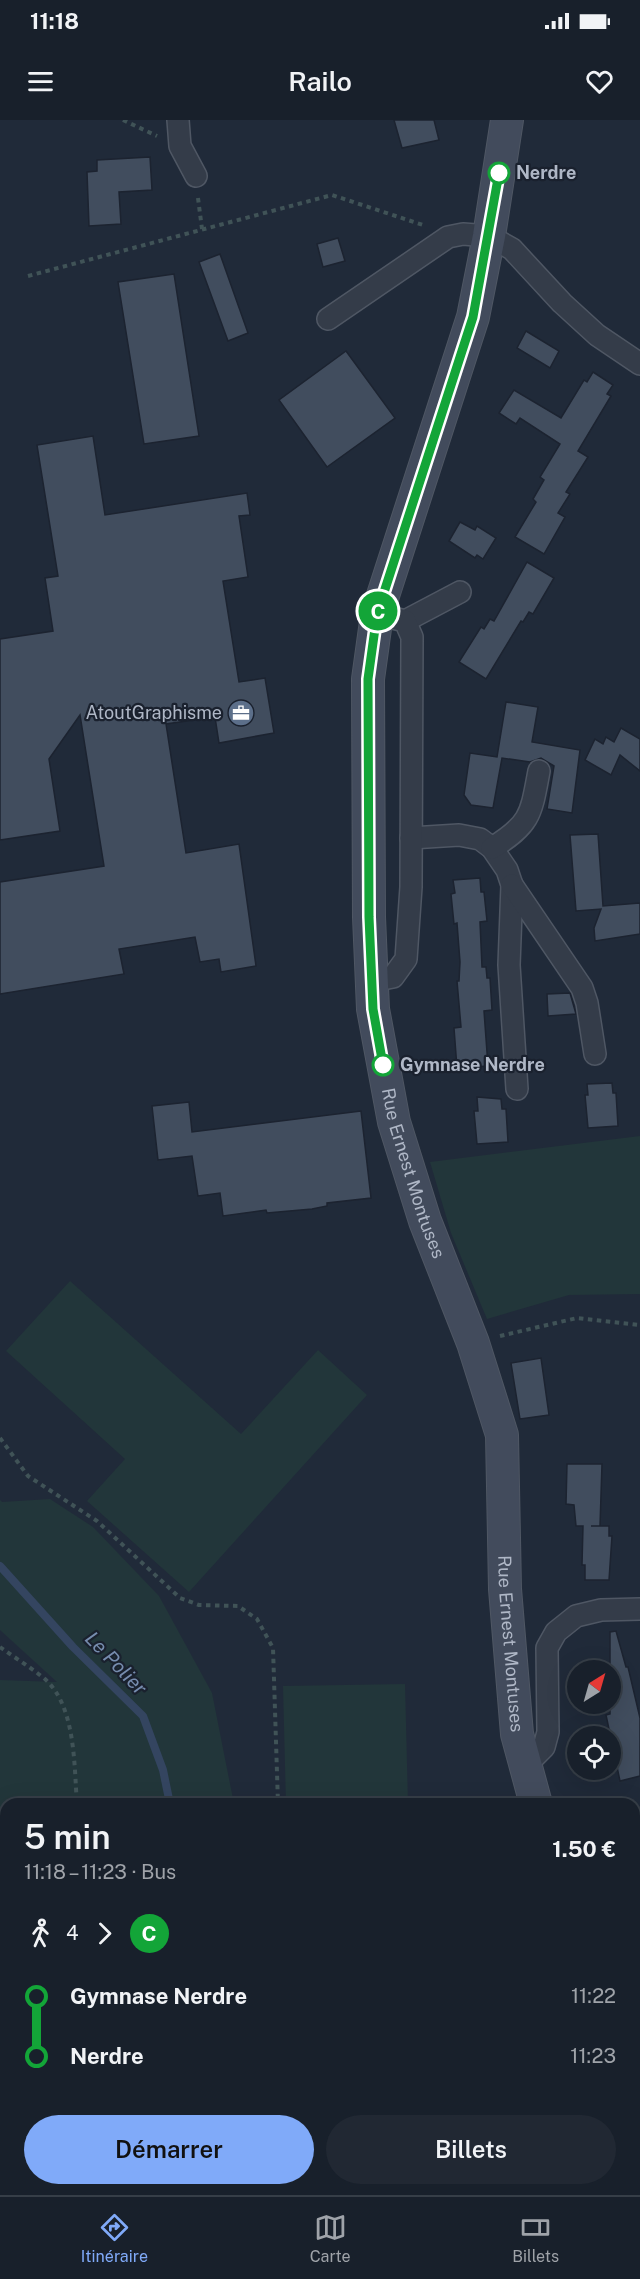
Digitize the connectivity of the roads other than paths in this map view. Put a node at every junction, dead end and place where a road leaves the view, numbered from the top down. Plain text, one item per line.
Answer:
1 (178, 120) edge
2 (503, 124) edge
3 (196, 176) road end
4 (489, 236) junction
5 (328, 319) dead end
6 (640, 364) edge
7 (460, 592) dead end
8 (391, 618) junction
9 (539, 771) dead end
10 (411, 838) junction
11 (492, 848) junction
12 (513, 885) junction
13 (372, 981) junction
14 (595, 1054) dead end
15 (518, 1089) dead end
16 (640, 1609) edge
17 (525, 1766) junction
18 (534, 1798) edge

1 - 3 street
2 - 4 street, Rue Ernest Montuses
4 - 5 street
4 - 6 street
4 - 8 street, Rue Ernest Montuses
7 - 8 street
8 - 10 street
8 - 13 street, Rue Ernest Montuses
9 - 11 street
10 - 11 street
10 - 13 street
11 - 12 street
12 - 14 street
12 - 15 street
13 - 17 street, Rue Ernest Montuses
16 - 17 street, Rue Ernest Montuses
17 - 18 street, Rue Ernest Montuses

